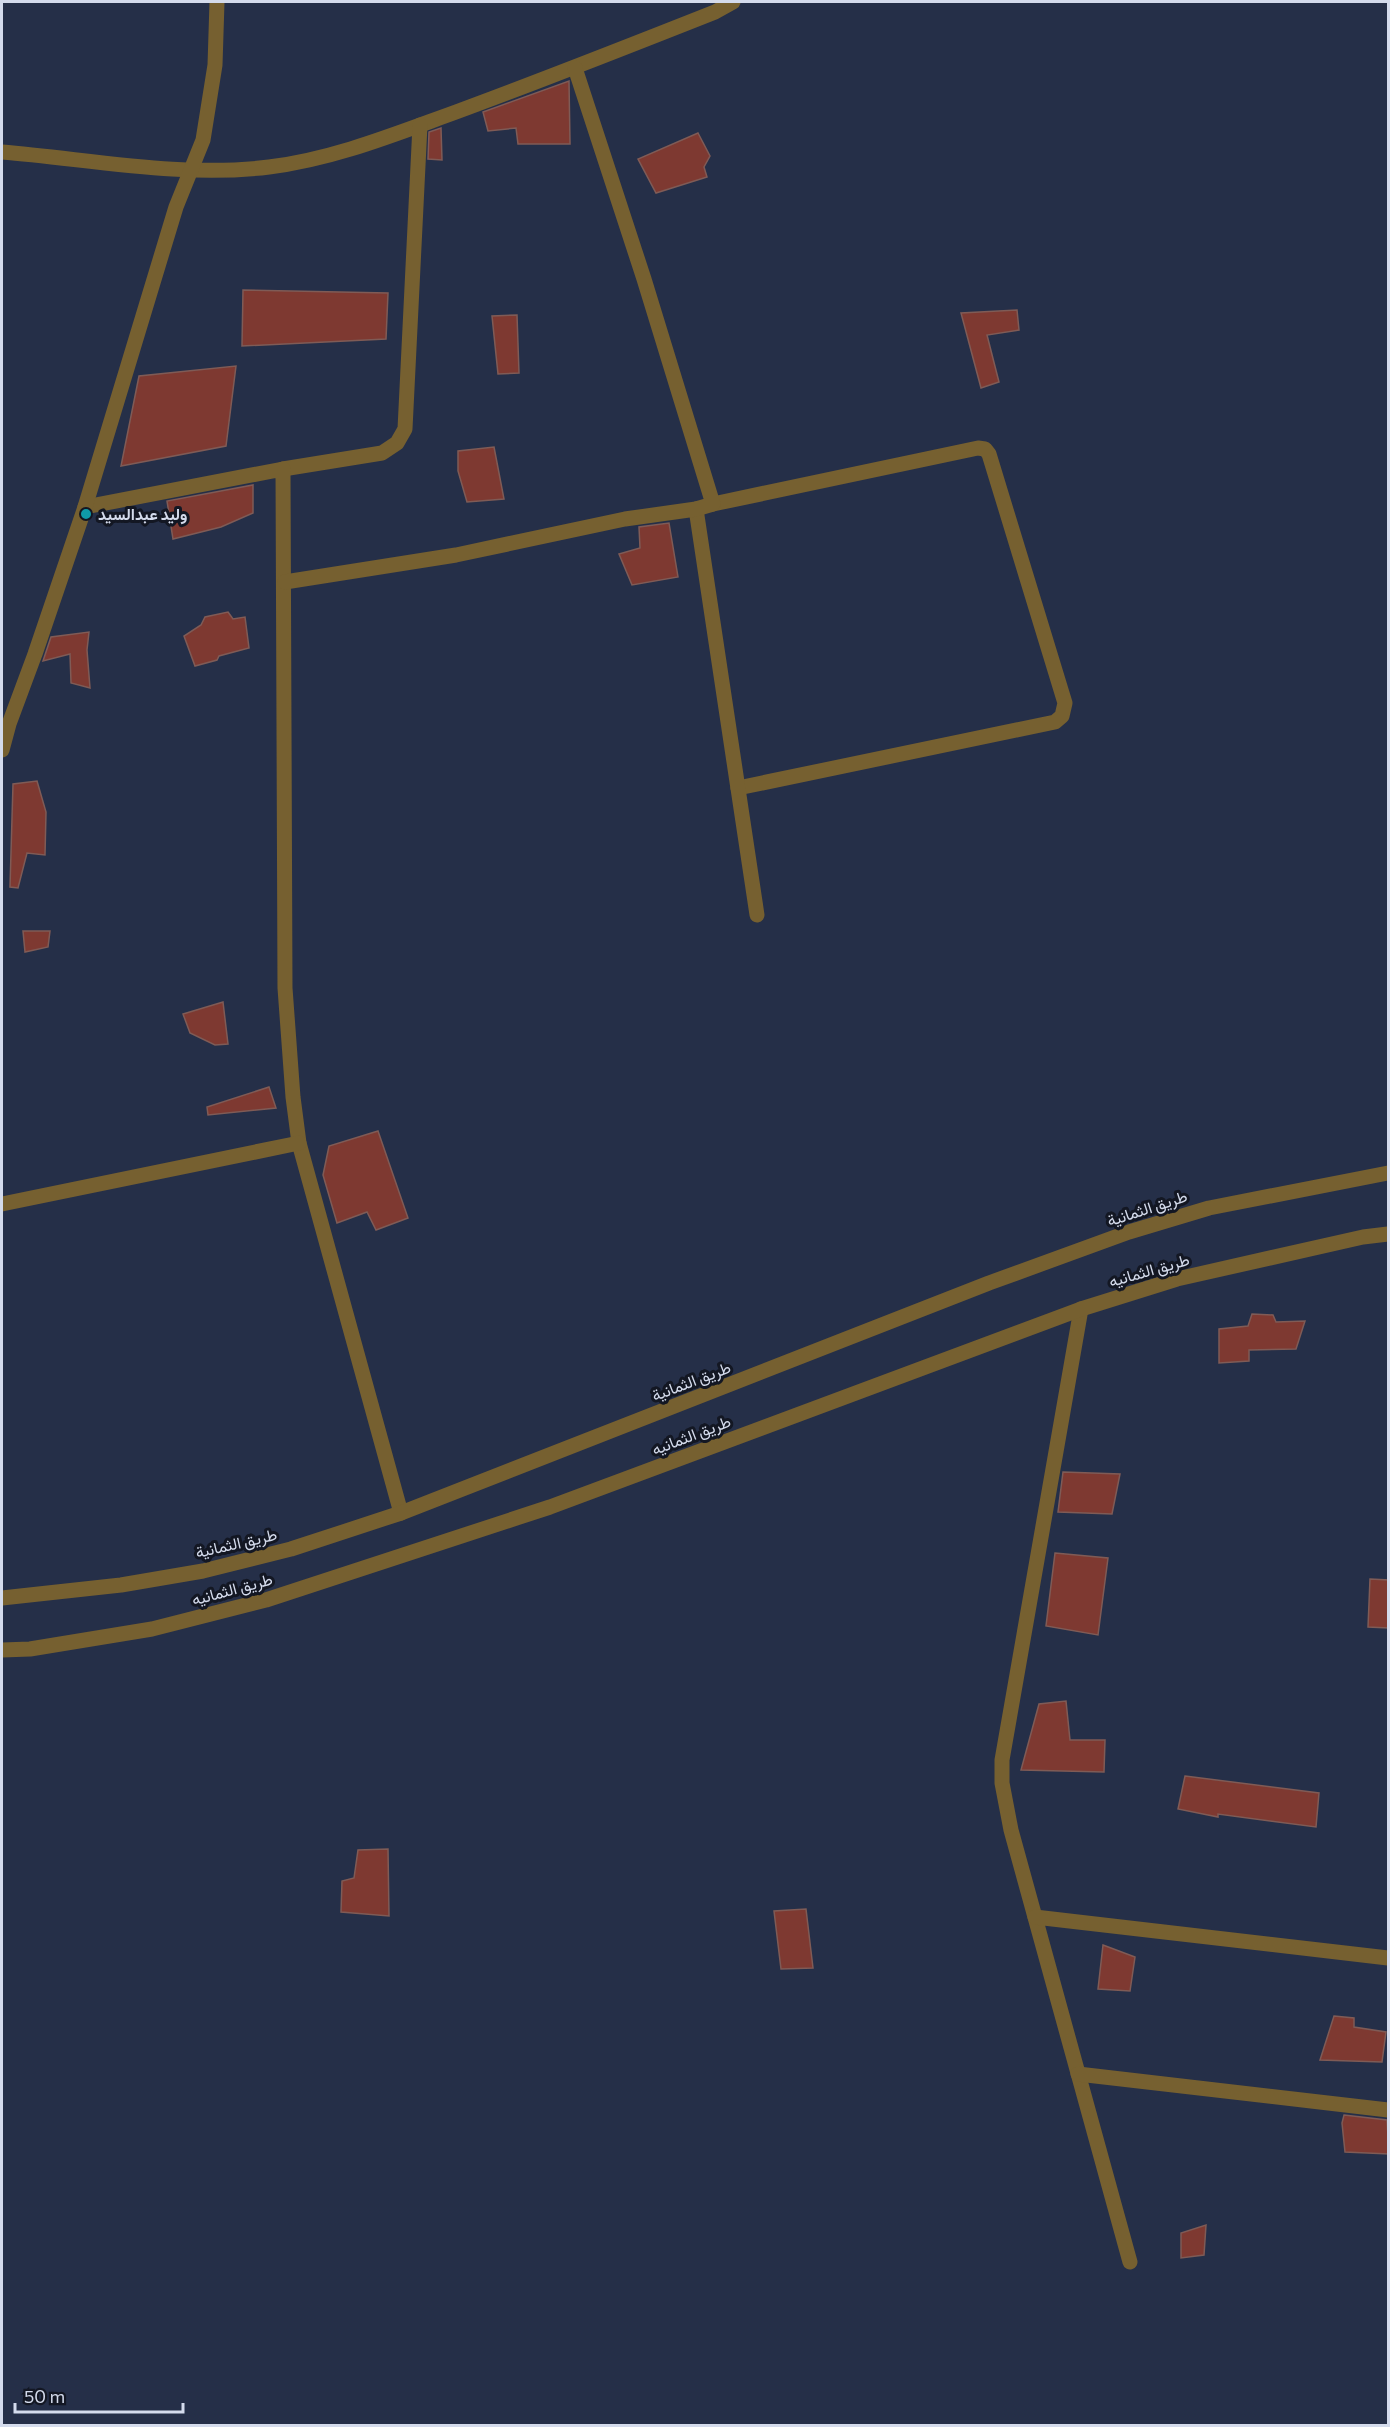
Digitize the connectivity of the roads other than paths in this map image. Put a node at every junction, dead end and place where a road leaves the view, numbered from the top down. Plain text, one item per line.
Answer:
1 (217, 2) edge
2 (733, 2) edge
3 (575, 68) junction
4 (420, 125) junction
5 (2, 152) edge
6 (190, 170) junction
7 (283, 469) junction
8 (713, 504) junction
9 (85, 507) junction
10 (696, 509) junction
11 (285, 582) junction
12 (2, 750) edge
13 (738, 788) junction
14 (757, 915) dead end
15 (299, 1143) junction
16 (1389, 1173) edge
17 (2, 1204) edge
18 (1389, 1234) edge
19 (1082, 1309) junction
20 (400, 1513) junction
21 (2, 1598) edge
22 (2, 1650) edge
23 (1035, 1917) junction
24 (1389, 1958) edge
25 (1078, 2074) junction
26 (1389, 2110) edge
27 (1130, 2262) dead end

1 - 6 street
2 - 3 street
3 - 4 street
3 - 8 street
4 - 6 street
4 - 7 street
5 - 6 street
6 - 9 street
7 - 9 street
7 - 11 street
8 - 10 street
8 - 13 street
9 - 12 street
10 - 11 street
10 - 13 street
11 - 15 street
13 - 14 street
15 - 17 street
15 - 20 street
16 - 20 street, طريق الثمانية
18 - 19 street, طريق الثمانيه
19 - 22 street, طريق الثمانيه
19 - 23 street
20 - 21 street, طريق الثمانية
23 - 24 street
23 - 25 street
25 - 26 street
25 - 27 street

